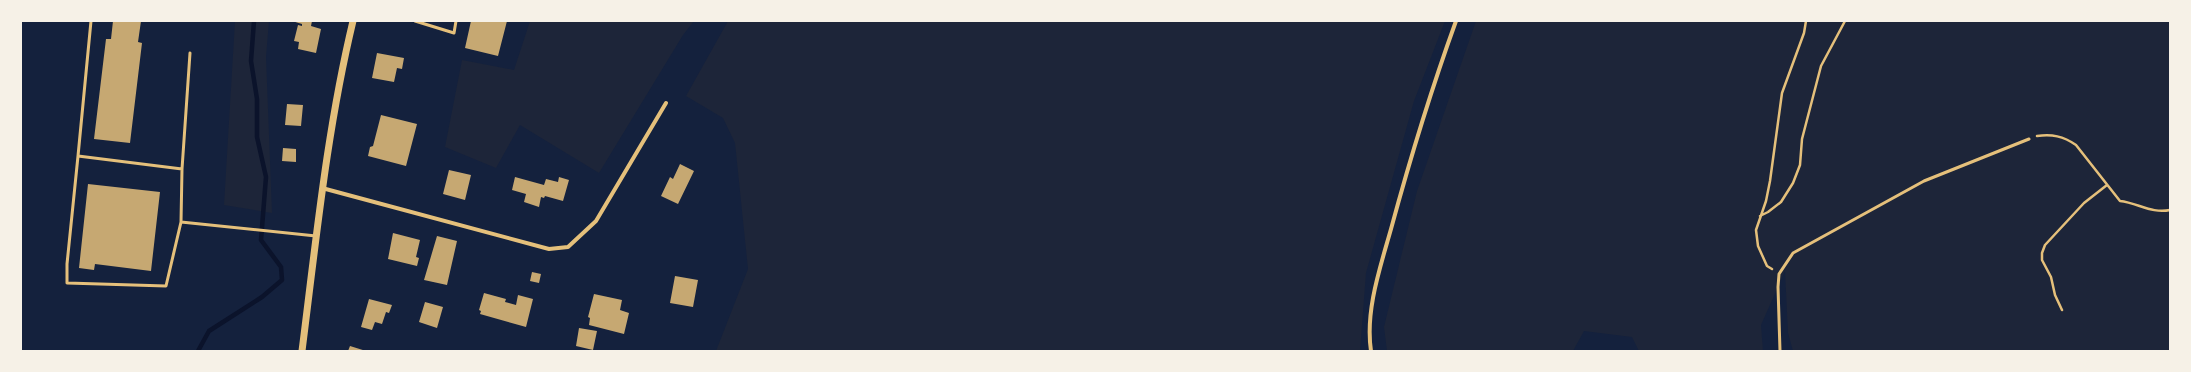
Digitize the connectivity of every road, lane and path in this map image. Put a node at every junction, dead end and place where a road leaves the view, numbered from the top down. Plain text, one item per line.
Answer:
1 (91, 21) edge
2 (353, 21) edge
3 (415, 21) edge
4 (456, 21) edge
5 (1456, 21) edge
6 (1806, 21) edge
7 (1845, 21) edge
8 (190, 53) dead end
9 (666, 104) dead end
10 (2029, 139) joint
11 (78, 156) junction
12 (182, 169) junction
13 (2107, 185) junction
14 (322, 188) junction
15 (2170, 210) edge
16 (1759, 216) junction
17 (181, 222) junction
18 (316, 236) junction
19 (1779, 274) junction
20 (2062, 310) dead end
21 (302, 351) edge
22 (1371, 351) edge
23 (1780, 351) edge

1 - 11 lane
2 - 14 street
3 - 4 lane
5 - 22 street
6 - 16 path
7 - 16 path
8 - 12 lane
9 - 14 street
10 - 13 path
10 - 19 lane
11 - 12 lane
11 - 17 lane
12 - 17 lane
13 - 15 path
13 - 20 path
14 - 18 street
16 - 19 path
17 - 18 lane
18 - 21 street
19 - 23 lane

